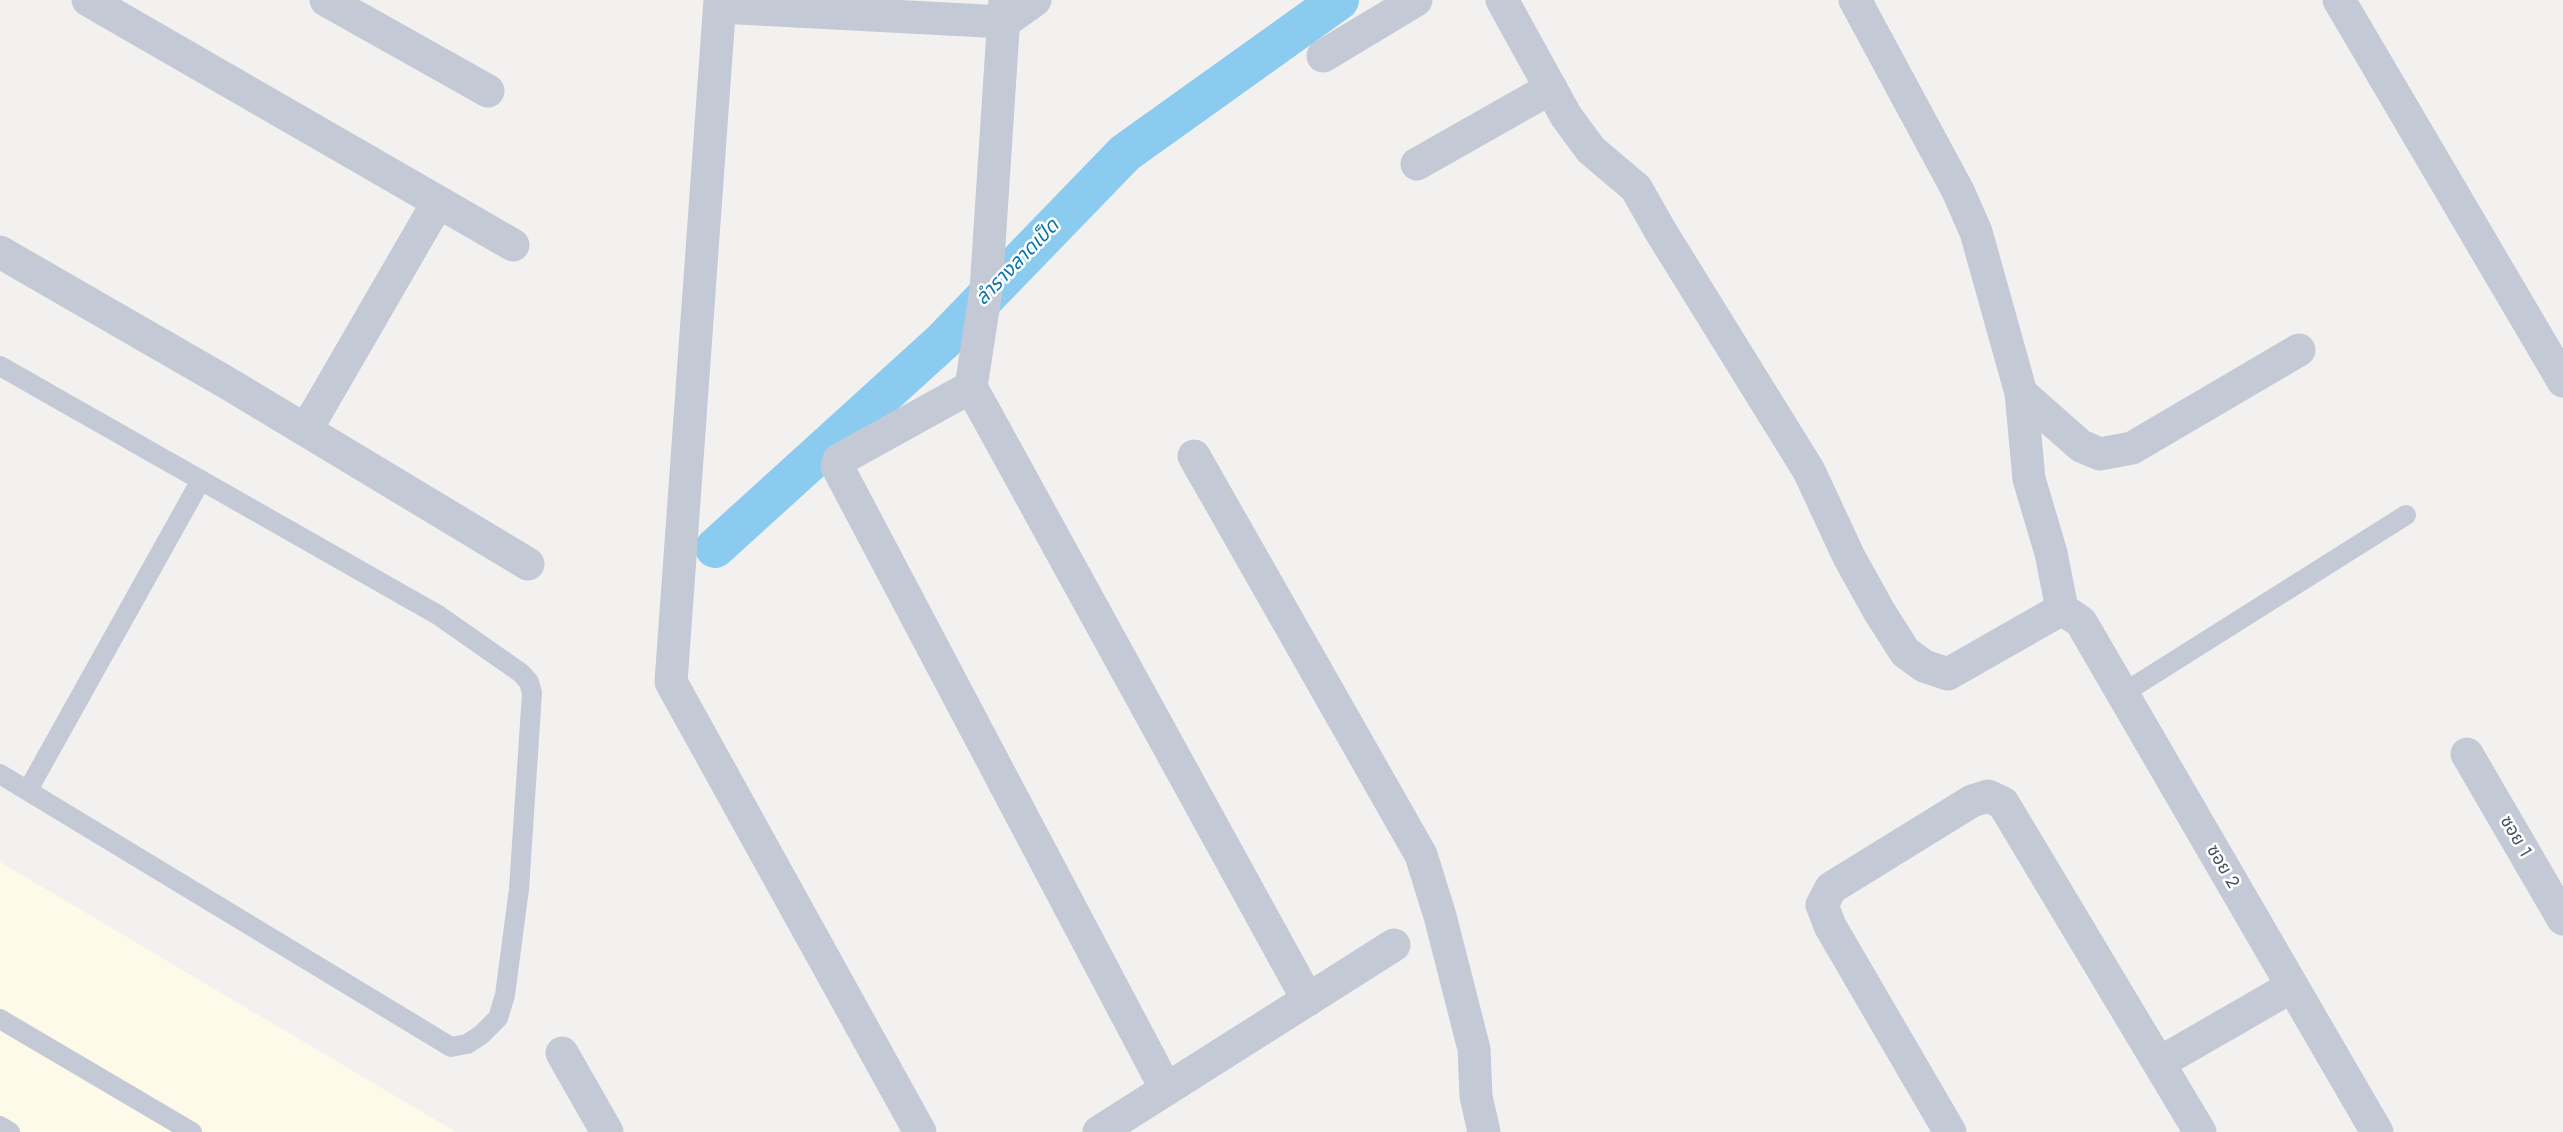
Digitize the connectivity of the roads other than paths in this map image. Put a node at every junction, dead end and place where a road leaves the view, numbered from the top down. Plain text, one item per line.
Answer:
1 (88, 0) edge
2 (1035, 0) edge
3 (1416, 0) edge
4 (1502, 0) edge
5 (1855, 0) edge
6 (2339, 0) edge
7 (336, 2) edge
8 (720, 3) edge
9 (1004, 11) edge
10 (1323, 56) dead end
11 (1551, 88) junction
12 (488, 91) dead end
13 (1417, 164) dead end
14 (438, 202) junction
15 (513, 245) dead end
16 (0, 252) edge
17 (2298, 350) dead end
18 (0, 366) edge
19 (2563, 381) edge
20 (971, 387) junction
21 (2021, 393) junction
22 (306, 430) junction
23 (1194, 456) dead end
24 (201, 480) junction
25 (2406, 515) dead end
26 (528, 564) dead end
27 (2062, 609) junction
28 (2122, 694) junction
29 (2467, 754) dead end
30 (0, 774) edge
31 (28, 790) junction
32 (2563, 919) edge
33 (1394, 945) dead end
34 (2292, 987) junction
35 (1308, 1000) junction
36 (0, 1019) edge
37 (562, 1053) dead end
38 (2159, 1063) junction
39 (1166, 1089) junction
40 (0, 1126) edge
41 (10, 1132) edge
42 (192, 1132) edge
43 (607, 1132) edge
44 (920, 1132) edge
45 (1099, 1132) edge
46 (1484, 1132) edge
47 (1950, 1132) edge
48 (2200, 1132) edge
49 (2377, 1132) edge

1 - 14 street
2 - 9 street
3 - 10 street
4 - 11 street
5 - 21 street
6 - 19 street
7 - 12 street
8 - 9 street
8 - 44 street
9 - 20 street
11 - 13 street
11 - 27 street
14 - 15 street
14 - 22 street
16 - 22 street
17 - 21 street
18 - 24 lane
20 - 35 street
20 - 39 street
21 - 27 street
22 - 26 street
23 - 46 street
24 - 31 lane
24 - 31 lane
25 - 28 lane
27 - 28 street, ซอย 2
28 - 34 street, ซอย 2
29 - 32 street, ซอย 1
30 - 31 lane
33 - 35 street
34 - 38 street
34 - 49 street, ซอย 2
35 - 39 street
36 - 42 lane
37 - 43 street
38 - 47 street
38 - 48 street
39 - 45 street
40 - 41 lane

